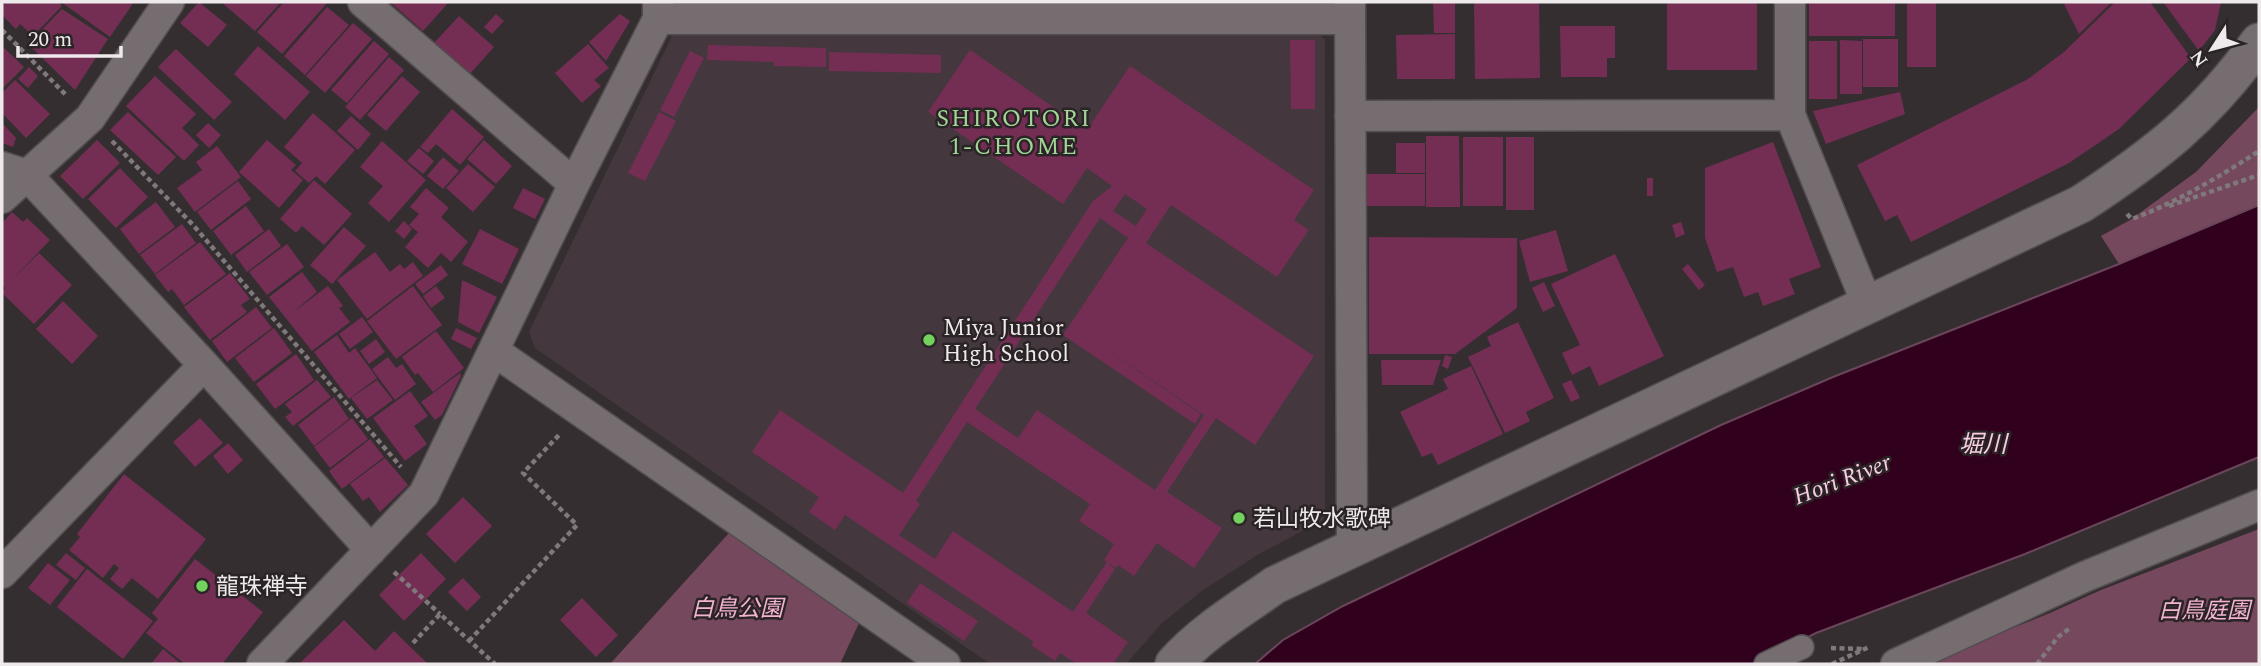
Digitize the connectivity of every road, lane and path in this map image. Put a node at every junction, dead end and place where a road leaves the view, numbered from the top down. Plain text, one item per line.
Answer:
1 (169, 2) edge
2 (363, 2) edge
3 (1790, 2) edge
4 (658, 10) edge
5 (953, 10) edge
6 (1350, 10) edge
7 (2, 30) edge
8 (2259, 42) edge
9 (1790, 115) junction
10 (1350, 117) junction
11 (90, 118) junction
12 (2259, 150) edge
13 (14, 171) edge
14 (2259, 176) edge
15 (574, 184) junction
16 (2, 198) edge
17 (2161, 208) junction
18 (2126, 213) dead end
19 (1868, 306) junction
20 (494, 351) junction
21 (204, 365) junction
22 (581, 411) junction
23 (424, 494) junction
24 (2259, 505) edge
25 (1352, 549) junction
26 (379, 558) junction
27 (2, 573) edge
28 (440, 614) junction
29 (2070, 628) dead end
30 (469, 641) junction
31 (413, 643) dead end
32 (1802, 647) dead end
33 (262, 664) edge
34 (495, 664) edge
35 (945, 664) edge
36 (1174, 664) edge
37 (1766, 664) edge
38 (1896, 664) edge
39 (2037, 664) edge

1 - 11 street
2 - 15 street
3 - 9 street
4 - 5 street
4 - 15 street
5 - 6 street
6 - 10 street
7 - 11 path
8 - 19 street
9 - 10 street
9 - 19 street
10 - 25 street
11 - 13 street
11 - 23 path
12 - 17 path
13 - 16 street
13 - 21 street
14 - 17 path
15 - 20 street
17 - 18 path
19 - 25 street
20 - 22 street
20 - 23 street
21 - 26 street
21 - 27 street
22 - 30 path
22 - 35 street
23 - 26 street
24 - 38 street
25 - 36 street
26 - 28 path
26 - 33 street
28 - 30 path
28 - 31 path
29 - 39 path
30 - 34 path
32 - 37 street

